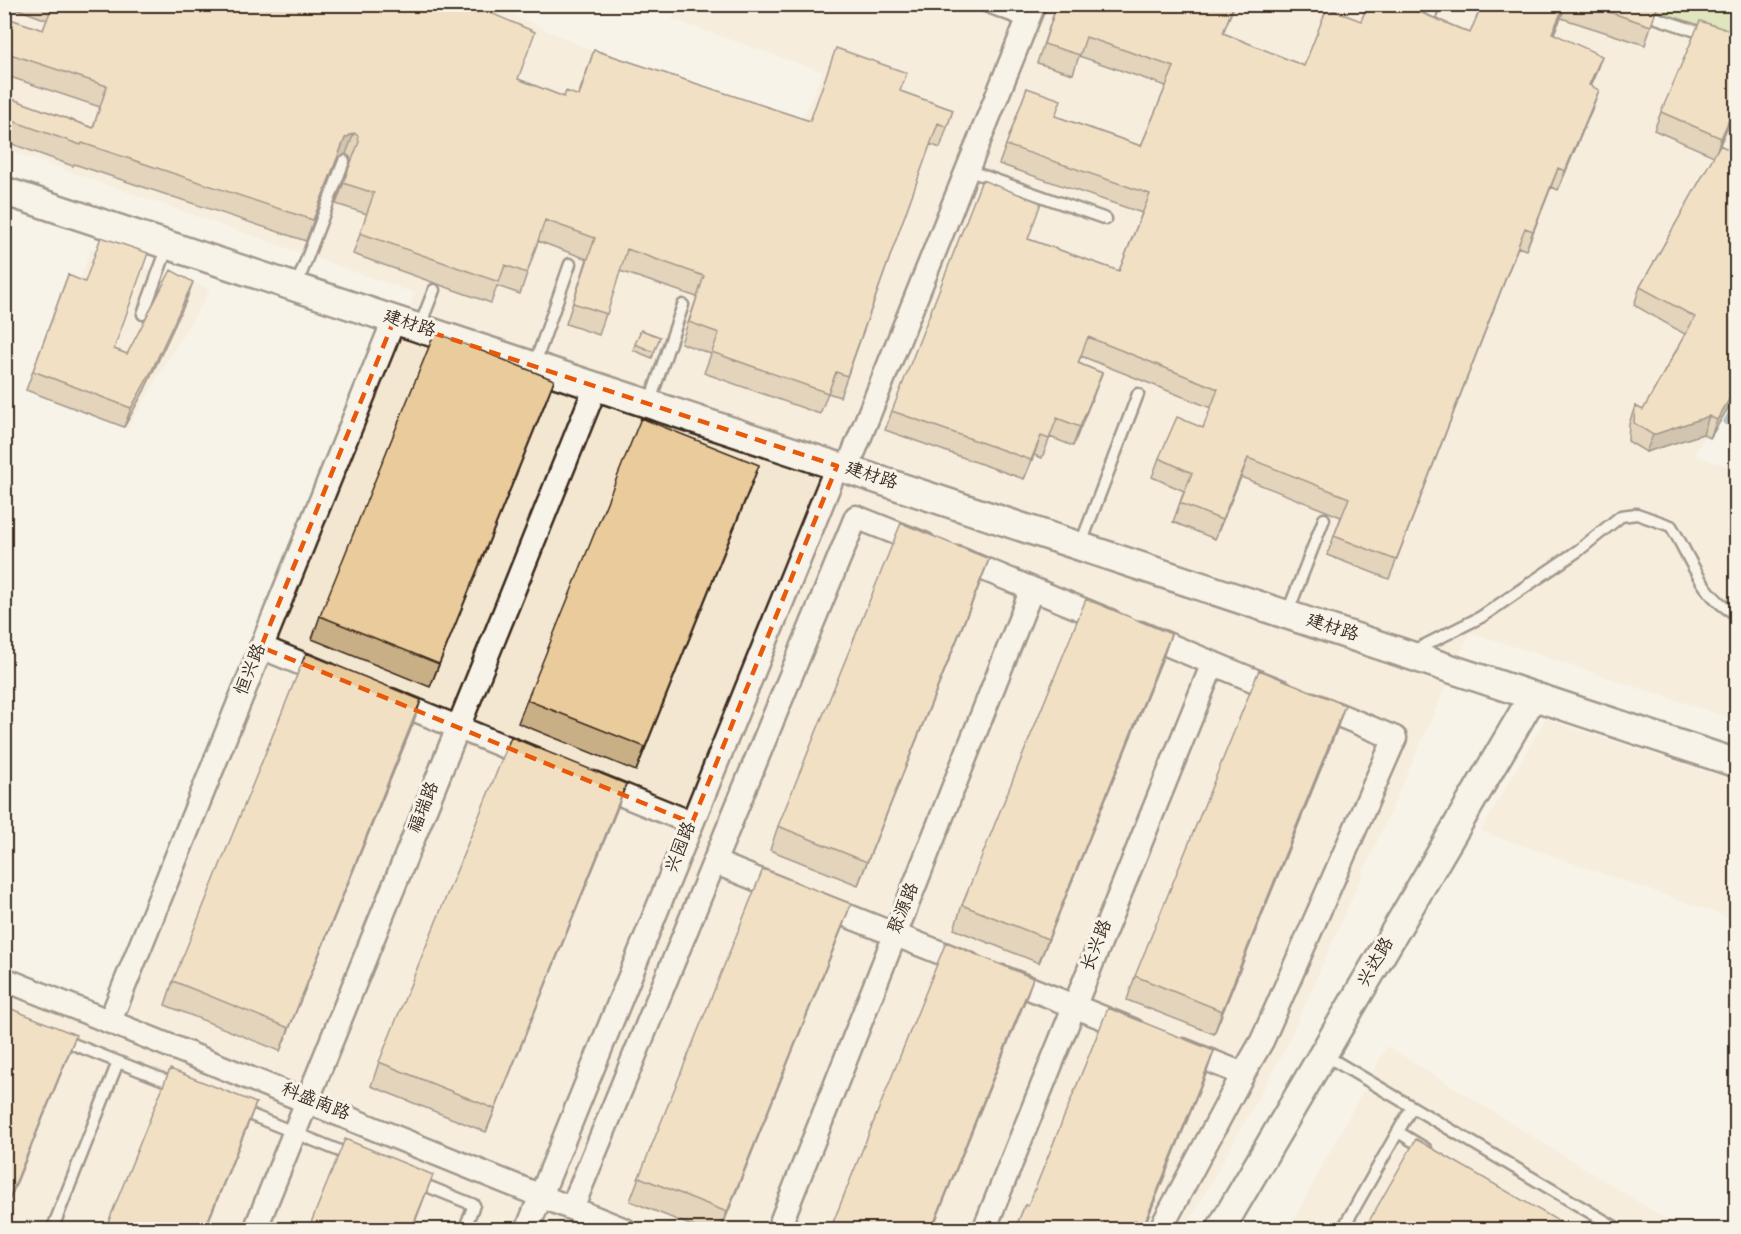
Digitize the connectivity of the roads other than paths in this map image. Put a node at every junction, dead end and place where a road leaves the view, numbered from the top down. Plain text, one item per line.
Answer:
1 (980, 4) edge
2 (1434, 4) edge
3 (1614, 4) edge
4 (1031, 14) edge
5 (1428, 23) edge
6 (1715, 37) edge
7 (344, 161) edge
8 (967, 170) junction
9 (4, 191) edge
10 (1106, 219) dead end
11 (169, 245) junction
12 (570, 264) dead end
13 (296, 287) junction
14 (434, 290) dead end
15 (683, 305) dead end
16 (143, 314) dead end
17 (394, 320) junction
18 (419, 328) junction
19 (534, 366) junction
20 (596, 386) junction
21 (1138, 394) dead end
22 (649, 404) junction
23 (842, 467) junction
24 (1324, 519) dead end
25 (1080, 546) junction
26 (1032, 589) junction
27 (1287, 614) junction
28 (1737, 614) edge
29 (261, 647) junction
30 (1407, 654) junction
31 (1213, 663) junction
32 (349, 683) edge
33 (371, 692) edge
34 (1533, 696) junction
35 (458, 728) junction
36 (1737, 763) edge
37 (554, 767) edge
38 (575, 776) edge
39 (692, 823) junction
40 (714, 862) junction
41 (895, 934) junction
42 (4, 978) edge
43 (1074, 1006) junction
44 (110, 1021) junction
45 (46, 1033) edge
46 (1323, 1054) junction
47 (118, 1062) junction
48 (1243, 1074) junction
49 (184, 1088) edge
50 (307, 1100) junction
51 (228, 1106) edge
52 (1412, 1107) junction
53 (294, 1132) junction
54 (1398, 1132) junction
55 (1437, 1155) edge
56 (368, 1162) edge
57 (410, 1179) edge
58 (541, 1195) junction
59 (572, 1208) junction
60 (52, 1230) edge
61 (255, 1230) edge
62 (464, 1230) edge
63 (527, 1230) edge
64 (625, 1230) edge
65 (778, 1230) edge
66 (984, 1230) edge
67 (1160, 1230) edge
68 (1220, 1230) edge
69 (1342, 1230) edge
70 (1620, 1230) edge

1 - 4 lane
2 - 5 lane
3 - 6 lane
4 - 8 street, 兴园路
7 - 13 lane
8 - 10 lane
8 - 23 street, 兴园路
9 - 11 street, 建材路
11 - 13 street, 建材路
11 - 16 lane
12 - 19 lane
13 - 17 street, 建材路
14 - 18 lane
15 - 22 lane
17 - 18 street, 建材路
17 - 29 street, 恒兴路
18 - 19 street, 建材路
19 - 20 street, 建材路
20 - 22 street, 建材路
20 - 35 street, 福瑞路
21 - 25 lane
22 - 23 street, 建材路
23 - 25 street, 建材路
23 - 39 street, 兴园路
24 - 27 lane
25 - 27 street, 建材路
26 - 31 street
26 - 40 street
26 - 41 street, 聚源路
27 - 30 street, 建材路
28 - 30 lane
29 - 32 street
29 - 44 street, 恒兴路
30 - 34 street, 建材路
31 - 43 street, 长兴路
31 - 48 street
33 - 35 street
34 - 36 street, 建材路
34 - 46 street, 兴达路
35 - 37 street
35 - 50 street, 福瑞路
38 - 39 street
39 - 58 street, 兴园路
40 - 41 street
40 - 59 street
41 - 43 street
41 - 65 street, 聚源路
42 - 44 street, 科盛南路
43 - 48 street
43 - 66 street, 长兴路
44 - 50 street, 科盛南路
45 - 47 lane
46 - 52 lane
46 - 68 street, 兴达路
47 - 49 lane
47 - 60 lane
48 - 67 street
50 - 53 street, 福瑞路
50 - 58 street, 科盛南路
51 - 53 lane
52 - 54 lane
52 - 70 lane
53 - 56 lane
53 - 61 street, 福瑞路
54 - 55 lane
54 - 69 lane
57 - 62 lane
58 - 59 street, 科盛南路
58 - 63 street, 兴园路
59 - 64 street, 科盛南路

